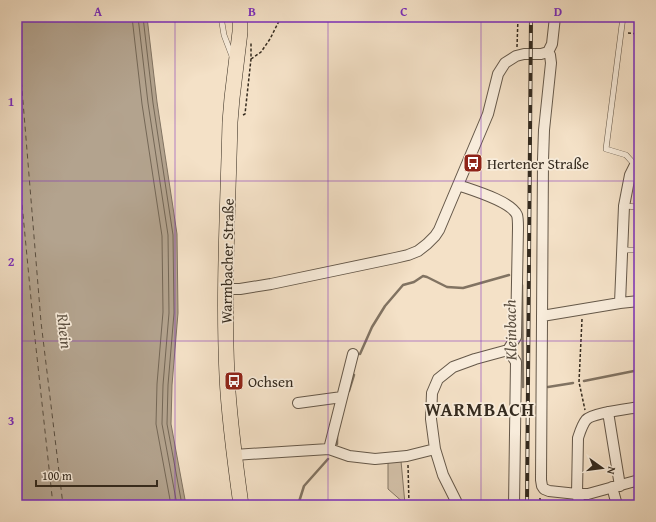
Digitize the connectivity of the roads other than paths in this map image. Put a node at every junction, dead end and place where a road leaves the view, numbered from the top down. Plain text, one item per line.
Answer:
1 (221, 17) edge
2 (240, 17) edge
3 (555, 17) edge
4 (623, 17) edge
5 (548, 52) junction
6 (236, 64) junction
7 (637, 164) edge
8 (458, 185) junction
9 (624, 206) junction
10 (639, 207) edge
11 (622, 250) junction
12 (639, 250) edge
13 (226, 289) junction
14 (639, 301) edge
15 (620, 303) junction
16 (542, 316) junction
17 (508, 350) junction
18 (353, 354) dead end
19 (342, 397) junction
20 (298, 403) dead end
21 (639, 407) edge
22 (608, 412) junction
23 (329, 449) junction
24 (435, 449) junction
25 (234, 456) junction
26 (639, 480) edge
27 (616, 486) junction
28 (577, 494) junction
29 (241, 505) edge
30 (458, 505) edge
31 (514, 505) edge
32 (580, 505) edge
33 (617, 505) edge

1 - 6 lane
2 - 6 main road, Warmbacher Straße
3 - 5 street
4 - 7 lane
5 - 8 street
5 - 16 street
6 - 13 main road, Warmbacher Straße
7 - 9 street
8 - 13 street
8 - 17 street
9 - 10 lane
9 - 11 street
11 - 12 lane
11 - 15 street
13 - 25 main road, Warmbacher Straße
14 - 15 street
15 - 16 street
16 - 28 street
17 - 24 street
17 - 31 street
18 - 19 street
19 - 20 street
19 - 23 street
21 - 22 street
22 - 27 street
22 - 28 street
23 - 24 street
23 - 25 street
24 - 30 street
25 - 29 main road, Warmbacher Straße
26 - 27 street
27 - 28 street
27 - 33 street
28 - 32 street

